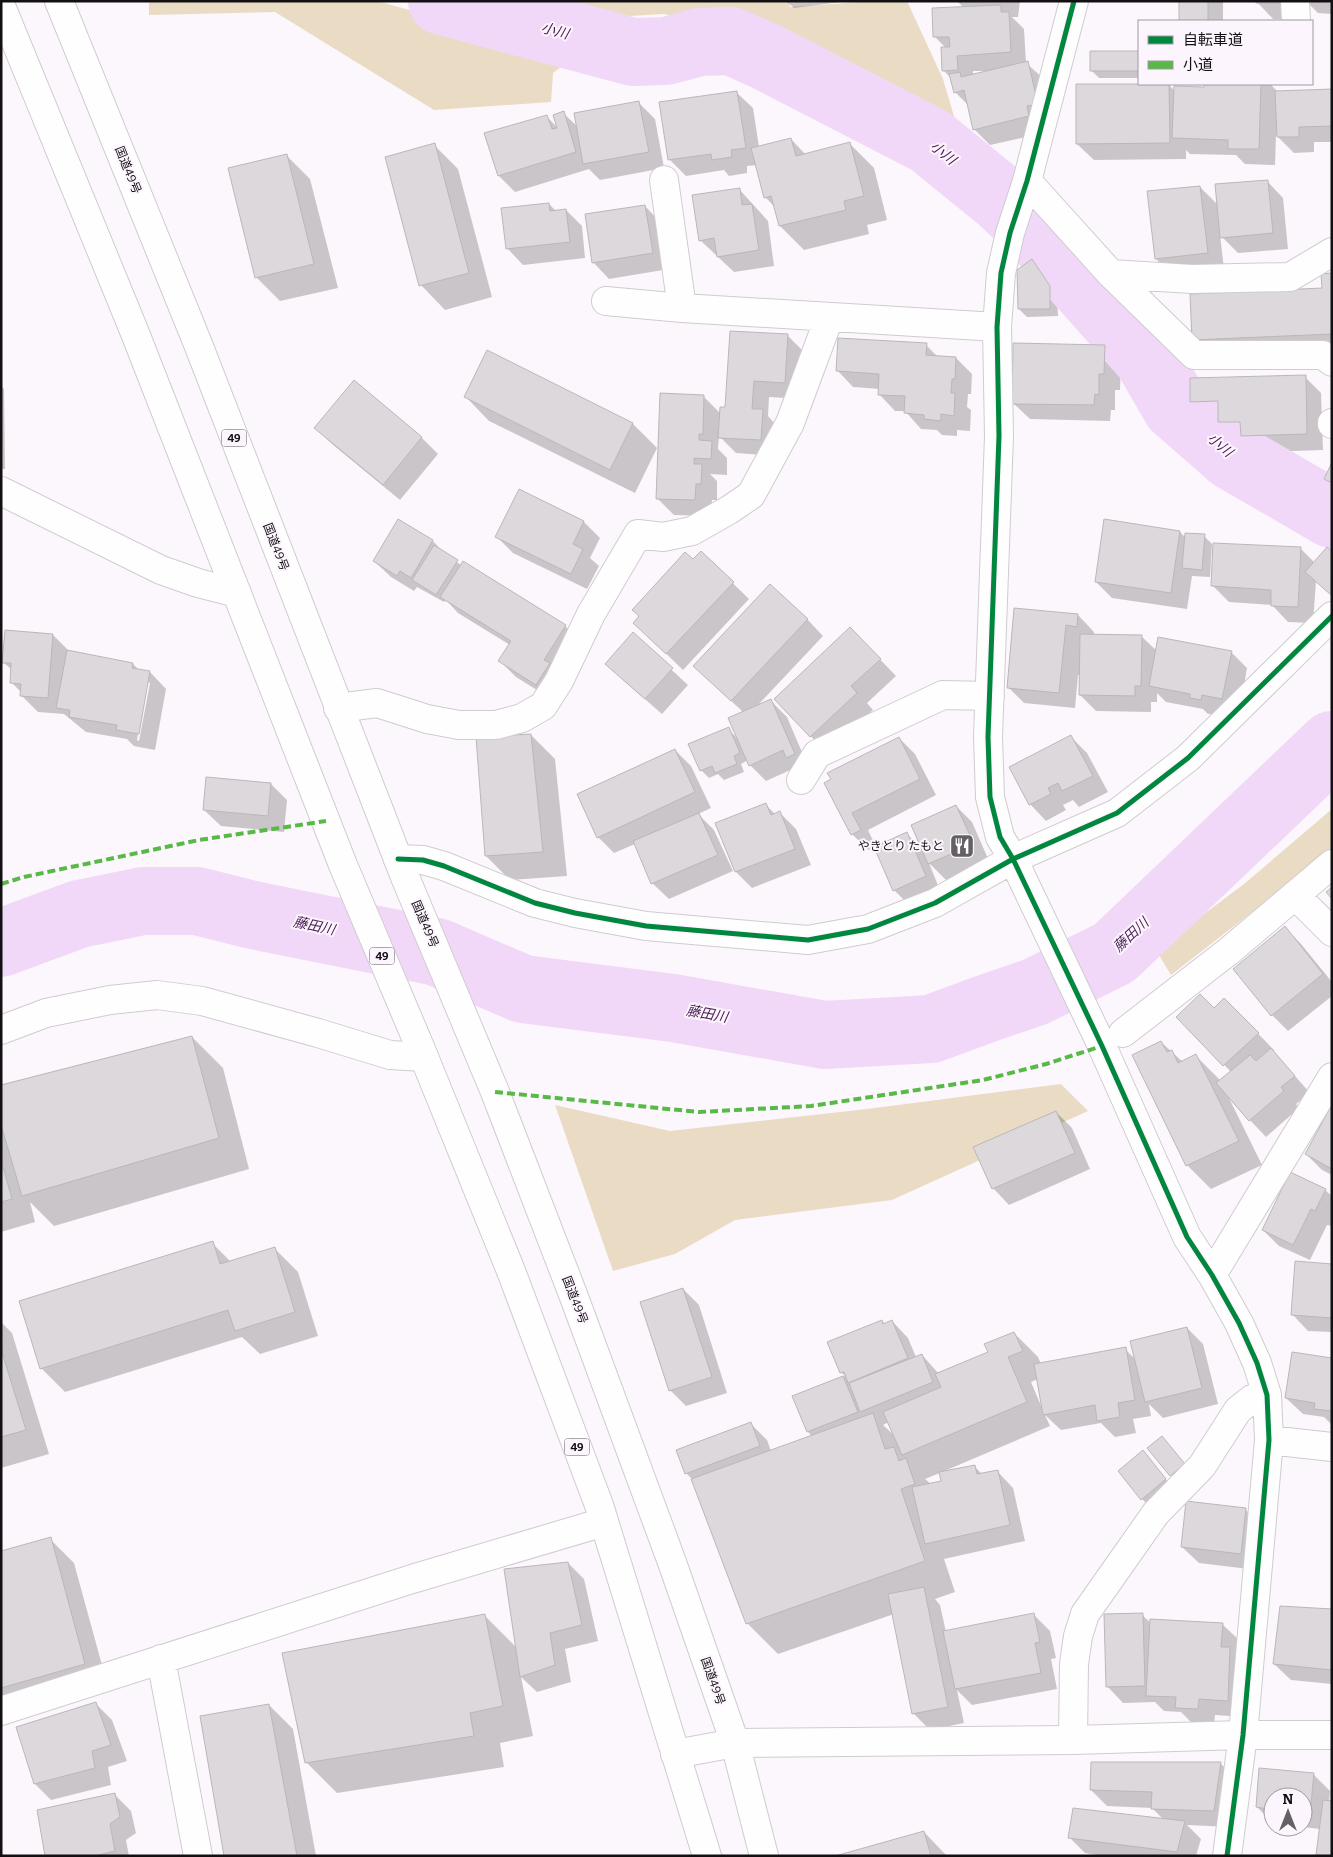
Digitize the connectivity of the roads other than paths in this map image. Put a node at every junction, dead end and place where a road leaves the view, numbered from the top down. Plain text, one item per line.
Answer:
1 (59, 1) edge
2 (1074, 1) edge
3 (1295, 1) edge
4 (1, 6) edge
5 (1296, 20) edge
6 (664, 180) dead end
7 (1024, 190) junction
8 (1332, 252) edge
9 (1111, 274) junction
10 (606, 301) dead end
11 (682, 308) junction
12 (829, 318) junction
13 (997, 327) junction
14 (1332, 362) edge
15 (1, 491) edge
16 (237, 593) junction
17 (1332, 616) edge
18 (990, 696) junction
19 (338, 708) junction
20 (801, 780) dead end
21 (1013, 859) junction
22 (1332, 864) edge
23 (401, 868) junction
24 (1295, 895) junction
25 (1332, 932) edge
26 (1, 1030) edge
27 (1112, 1039) junction
28 (422, 1052) junction
29 (1332, 1077) edge
30 (1212, 1275) junction
31 (1267, 1395) junction
32 (1269, 1440) junction
33 (1332, 1447) edge
34 (604, 1522) junction
35 (162, 1659) junction
36 (1, 1711) edge
37 (1242, 1735) junction
38 (1332, 1736) edge
39 (1073, 1740) junction
40 (735, 1743) junction
41 (676, 1754) junction
42 (198, 1856) edge
43 (708, 1856) edge
44 (764, 1856) edge
45 (1227, 1856) edge

1 - 19 main road, 国道49号 / 49
2 - 7 main road
3 - 5 main road
4 - 16 main road, 49
6 - 11 main road
7 - 9 main road
7 - 13 main road
8 - 9 main road
9 - 14 main road
10 - 11 main road
11 - 12 main road
12 - 13 main road
12 - 19 main road
13 - 18 main road
15 - 16 main road
16 - 28 main road, 49
17 - 21 main road
18 - 20 main road
18 - 21 main road
19 - 23 main road, 国道49号 / 49
21 - 23 main road
21 - 27 main road
22 - 24 main road
23 - 40 main road, 国道49号 / 49
24 - 25 main road
24 - 27 main road
26 - 28 main road
27 - 30 main road
28 - 34 main road, 49
29 - 30 main road
30 - 31 main road
31 - 32 main road
31 - 39 main road
32 - 33 main road
32 - 37 main road
34 - 35 main road
34 - 41 main road, 49
35 - 36 main road
35 - 42 main road
37 - 38 main road
37 - 39 main road
37 - 45 main road
39 - 40 main road
40 - 41 main road
40 - 44 main road, 国道49号 / 49
41 - 43 main road, 49

